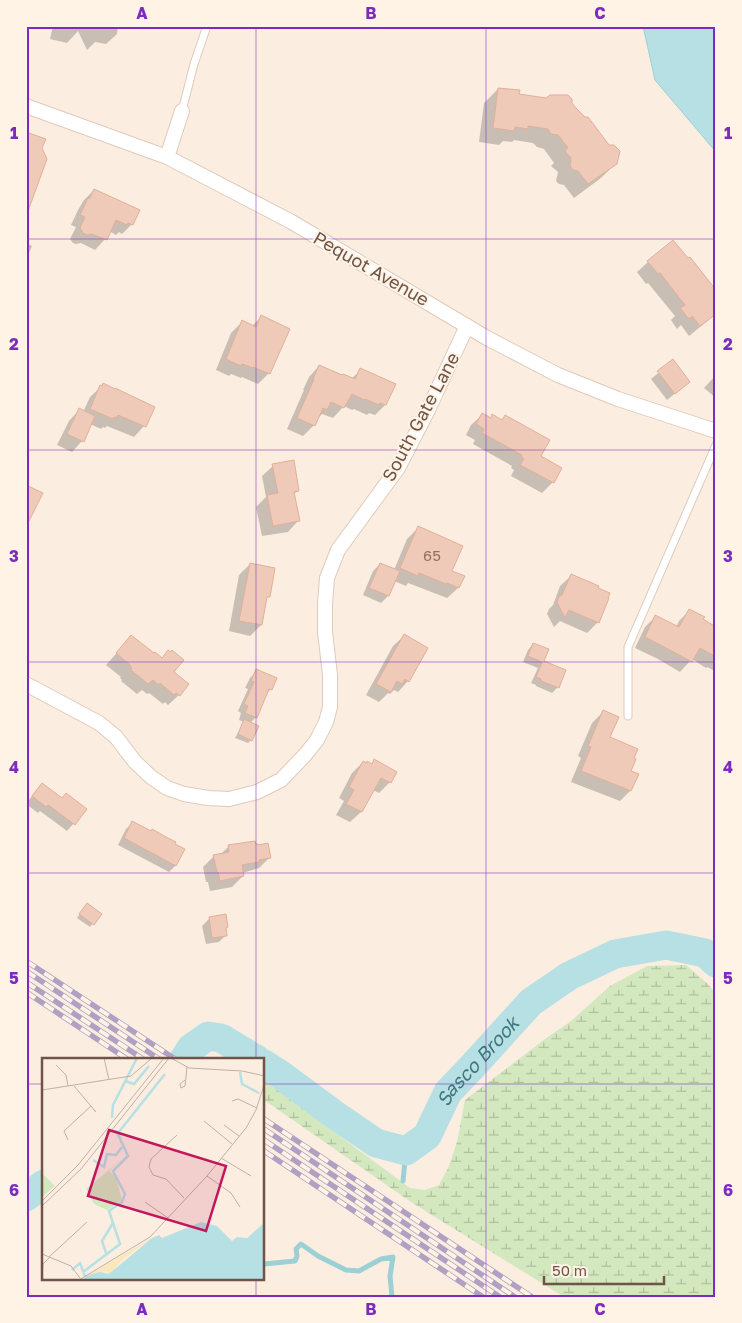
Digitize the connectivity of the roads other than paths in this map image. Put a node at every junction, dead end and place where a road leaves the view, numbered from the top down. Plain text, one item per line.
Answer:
1 (207, 26) edge
2 (26, 106) edge
3 (182, 111) joint
4 (167, 157) junction
5 (467, 326) junction
6 (716, 431) edge
7 (716, 445) edge
8 (26, 684) edge
9 (628, 716) dead end

1 - 3 lane
2 - 4 street, Pequot Avenue
3 - 4 street
4 - 5 street, Pequot Avenue
5 - 6 street, Pequot Avenue
5 - 8 street, South Gate Lane
7 - 9 lane

